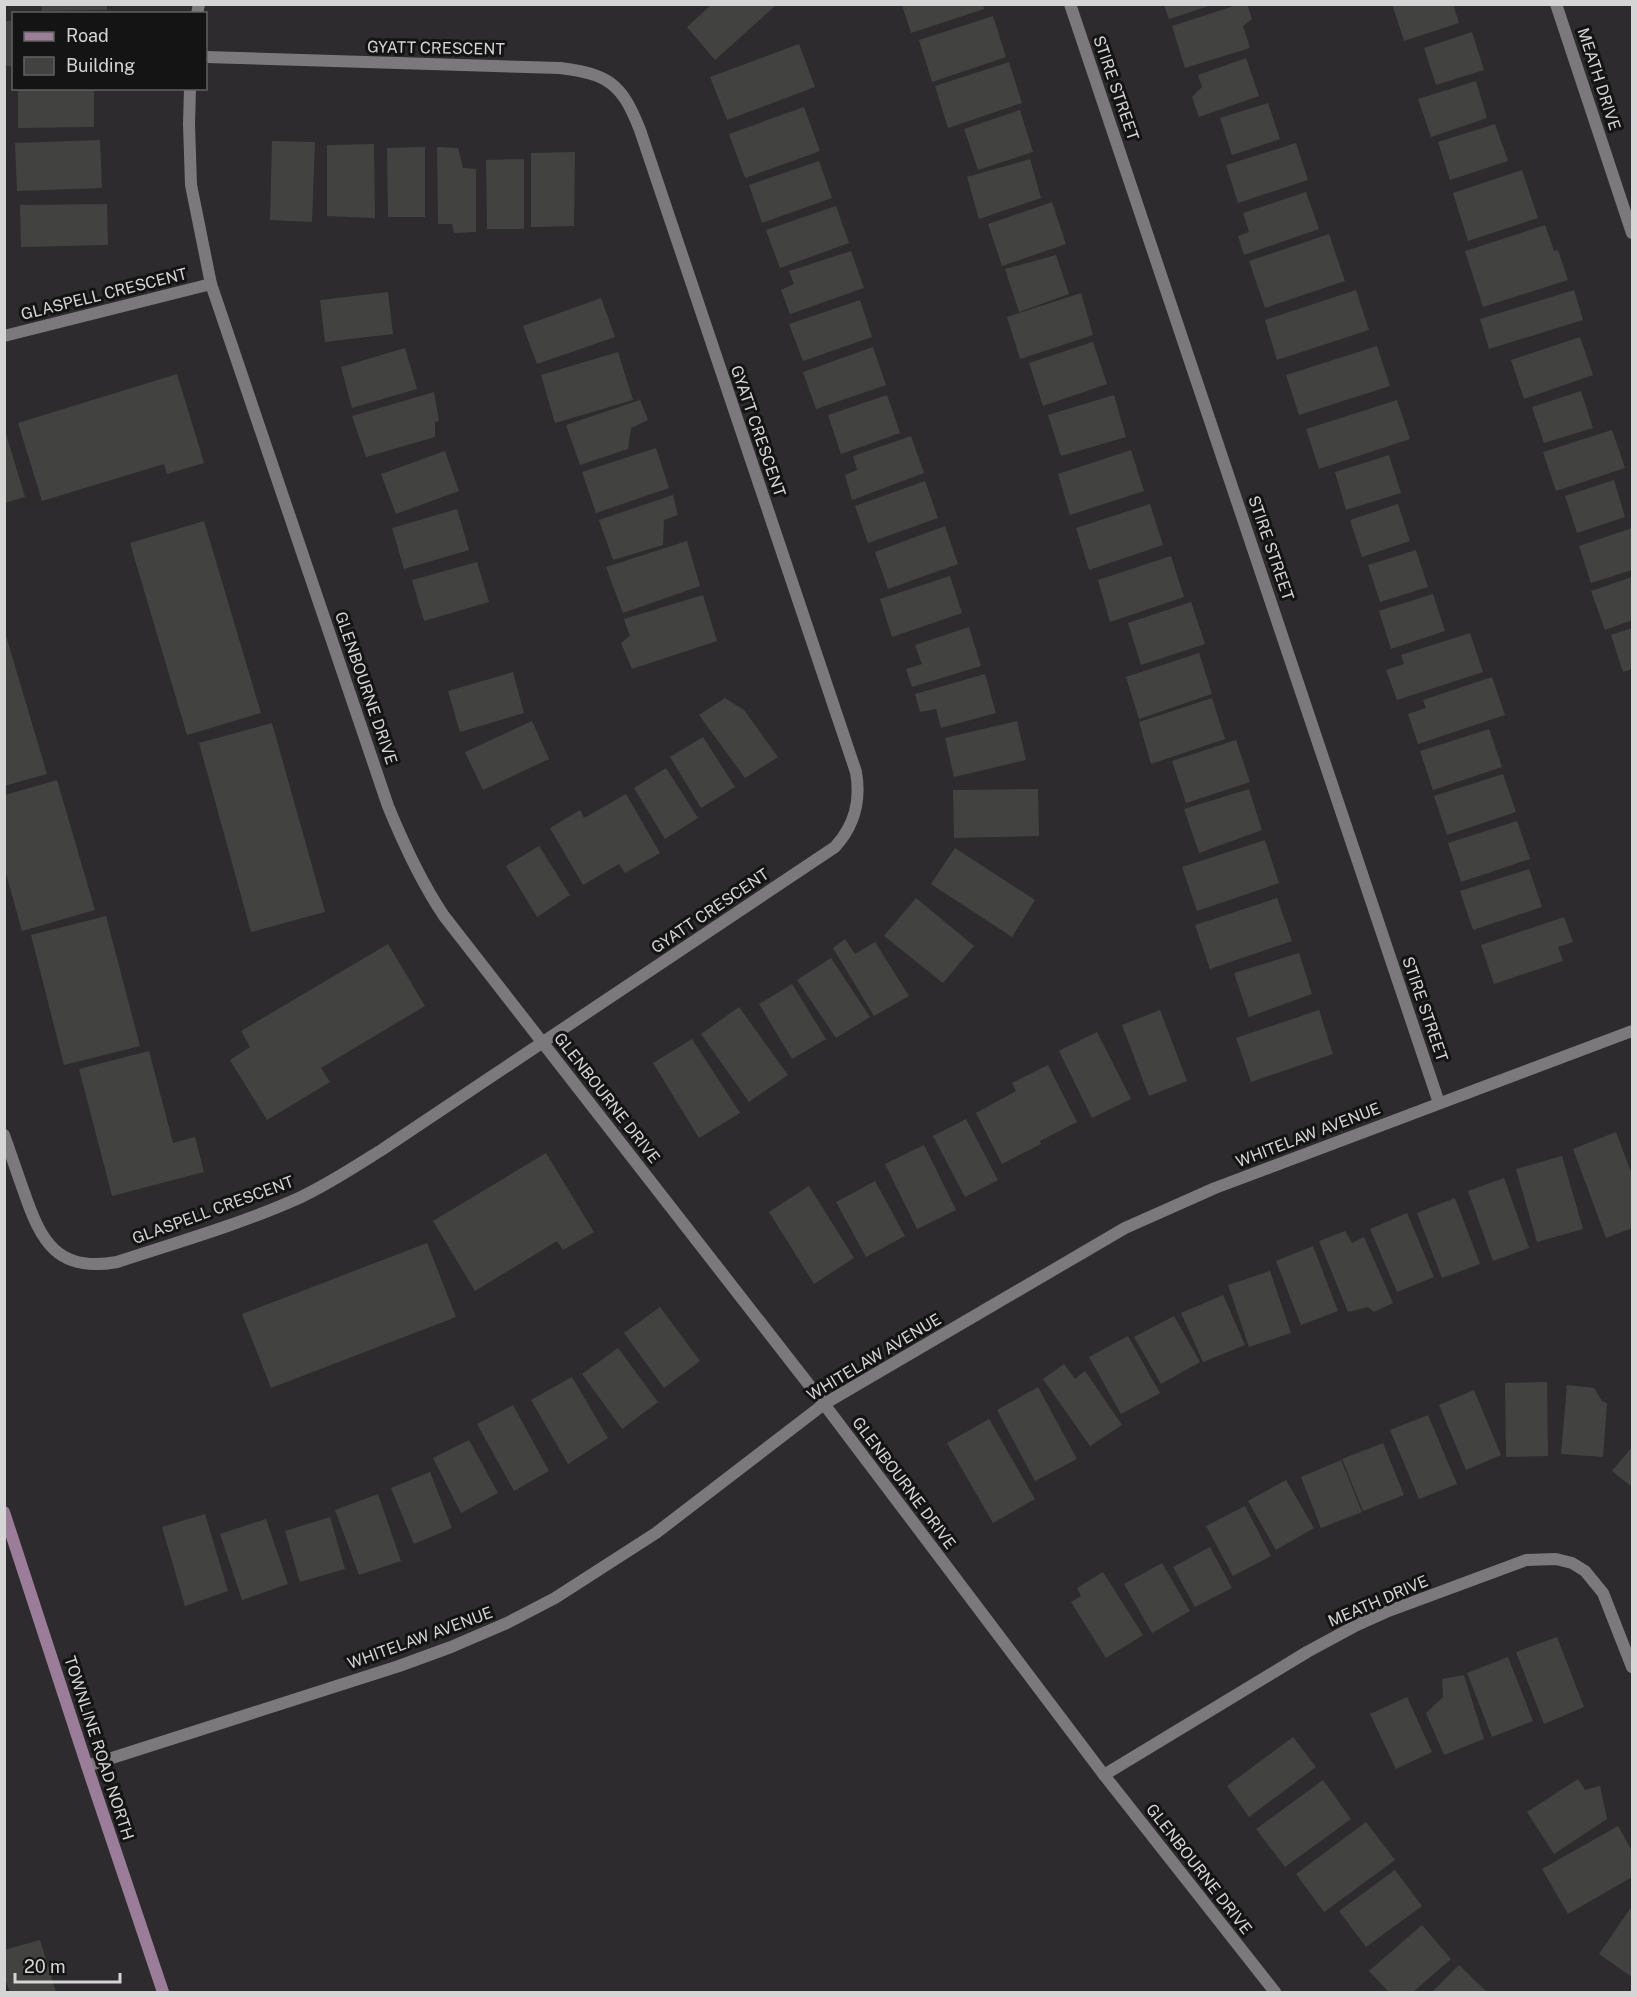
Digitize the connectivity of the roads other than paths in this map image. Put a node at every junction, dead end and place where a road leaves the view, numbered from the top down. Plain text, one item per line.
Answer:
1 (1070, 4) edge
2 (1556, 4) edge
3 (207, 57) edge
4 (190, 90) edge
5 (1632, 233) edge
6 (211, 285) junction
7 (4, 336) edge
8 (1632, 1031) edge
9 (543, 1042) junction
10 (1439, 1103) junction
11 (4, 1135) edge
12 (824, 1404) junction
13 (4, 1512) edge
14 (1632, 1666) edge
15 (87, 1766) junction
16 (1104, 1775) junction
17 (163, 1992) edge
18 (1275, 1992) edge

1 - 10 street, STIRE STREET
2 - 5 street, MEATH DRIVE
3 - 9 street, GYATT CRESCENT
4 - 6 street, GLENBOURNE DRIVE
6 - 7 street, GLASPELL CRESCENT
6 - 9 street, GLENBOURNE DRIVE
8 - 10 street, WHITELAW AVENUE
9 - 11 street, GLASPELL CRESCENT
9 - 12 street, GLENBOURNE DRIVE
10 - 12 street, WHITELAW AVENUE
12 - 15 street, WHITELAW AVENUE
12 - 16 street, GLENBOURNE DRIVE
13 - 15 main road, TOWNLINE ROAD NORTH
14 - 16 street, MEATH DRIVE
15 - 17 main road, TOWNLINE ROAD NORTH
16 - 18 street, GLENBOURNE DRIVE

